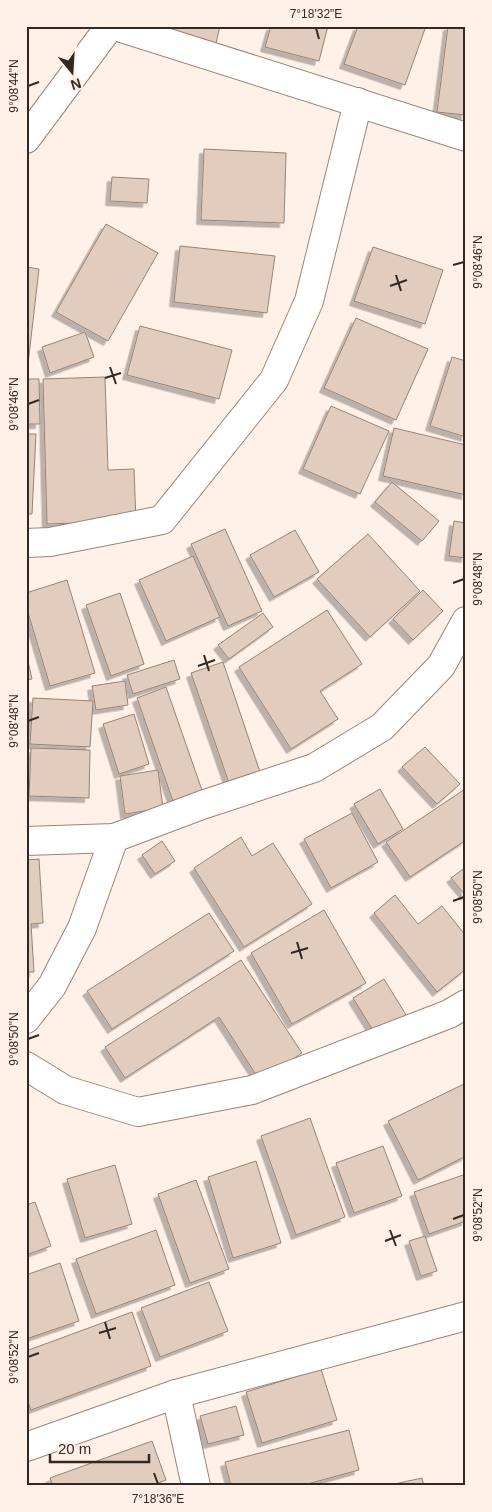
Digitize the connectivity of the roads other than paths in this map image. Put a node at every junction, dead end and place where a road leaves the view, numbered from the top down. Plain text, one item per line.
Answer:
1 (110, 26) edge
2 (115, 26) edge
3 (358, 102) junction
4 (466, 137) edge
5 (26, 139) edge
6 (26, 543) edge
7 (466, 621) edge
8 (114, 838) junction
9 (26, 841) edge
10 (466, 1004) edge
11 (26, 1019) edge
12 (26, 1066) edge
13 (466, 1316) edge
14 (176, 1394) junction
15 (26, 1447) edge
16 (196, 1486) edge

1 - 5 street
2 - 3 street
3 - 4 street
3 - 6 street
7 - 8 street
8 - 9 street
8 - 11 street
10 - 12 street
13 - 14 street
14 - 15 street
14 - 16 street

